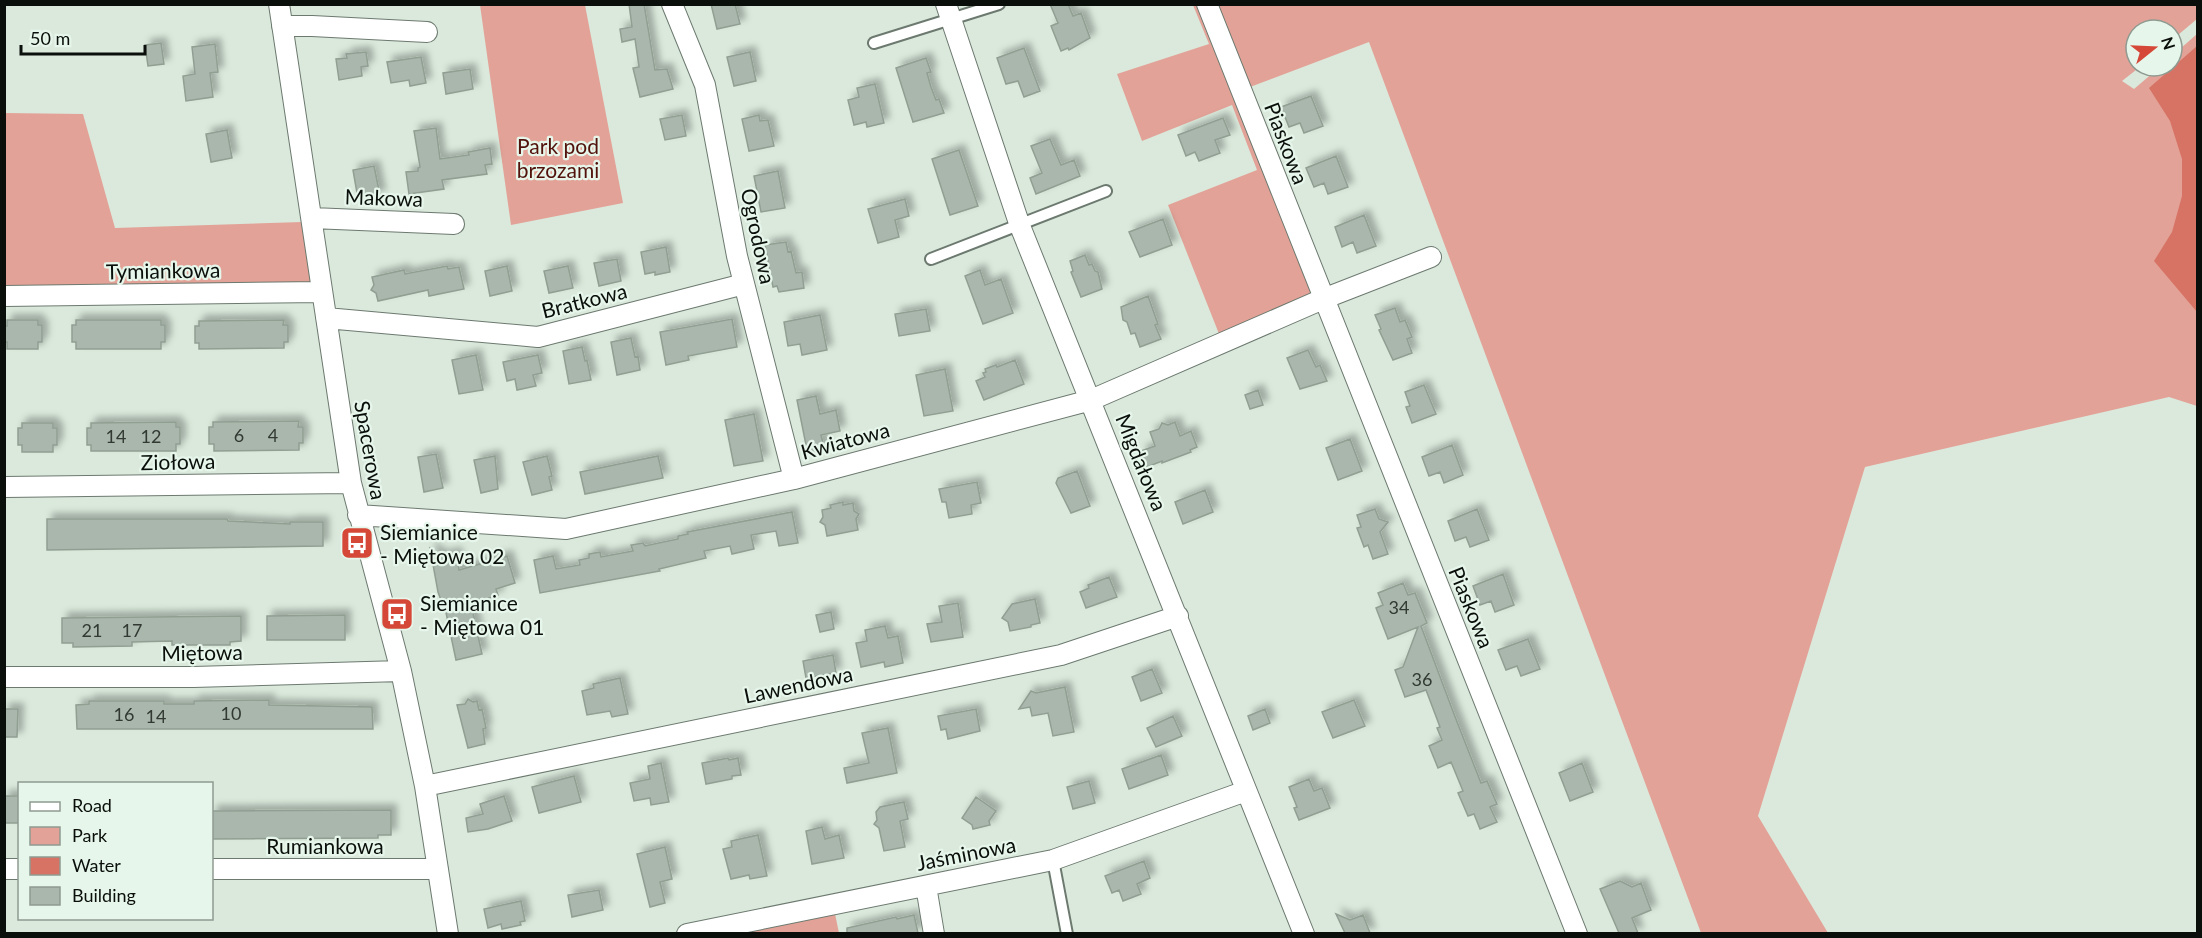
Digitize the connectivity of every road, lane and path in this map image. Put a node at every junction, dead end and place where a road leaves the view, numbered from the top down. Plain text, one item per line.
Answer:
1 (279, 4) edge
2 (672, 4) edge
3 (999, 4) edge
4 (1207, 4) edge
5 (948, 12) edge
6 (282, 26) junction
7 (427, 32) dead end
8 (874, 43) dead end
9 (1106, 191) dead end
10 (312, 218) junction
11 (454, 224) dead end
12 (1020, 225) junction
13 (1431, 257) dead end
14 (931, 259) dead end
15 (744, 284) junction
16 (322, 292) junction
17 (4, 296) edge
18 (1323, 299) junction
19 (326, 318) junction
20 (1091, 400) junction
21 (794, 479) junction
22 (351, 483) junction
23 (4, 487) edge
24 (358, 515) junction
25 (1178, 616) junction
26 (401, 671) junction
27 (4, 677) edge
28 (425, 786) junction
29 (1246, 791) junction
30 (1053, 860) junction
31 (213, 869) edge
32 (438, 869) junction
33 (926, 886) junction
34 (448, 933) edge
35 (687, 933) edge
36 (934, 933) edge
37 (1067, 933) edge
38 (1304, 933) edge
39 (1577, 933) edge

1 - 6 street, Spacerowa
2 - 15 street, Ogrodowa
3 - 5 lane
4 - 18 street, Piaskowa
5 - 8 lane
5 - 12 street, Migdałowa
6 - 7 street
6 - 10 street, Spacerowa
9 - 12 lane
10 - 11 street, Makowa
10 - 16 street, Spacerowa
12 - 14 lane
12 - 20 street, Migdałowa
13 - 18 street
15 - 19 street, Bratkowa
15 - 21 street, Ogrodowa
16 - 17 street, Tymiankowa
16 - 19 street, Spacerowa
18 - 20 street, Kwiatowa
18 - 39 street, Piaskowa
19 - 22 street, Spacerowa
20 - 21 street, Kwiatowa
20 - 25 street, Migdałowa
21 - 24 street, Kwiatowa
22 - 23 street, Ziołowa
22 - 24 street, Spacerowa
24 - 26 street, Spacerowa
25 - 28 street, Lawendowa
25 - 29 street, Migdałowa
26 - 27 street, Miętowa
26 - 28 street, Spacerowa
28 - 32 street, Spacerowa
29 - 30 street, Jaśminowa
29 - 38 street, Migdałowa
30 - 33 street, Jaśminowa
30 - 37 lane
31 - 32 street, Rumiankowa
32 - 34 street, Spacerowa
33 - 35 street, Jaśminowa
33 - 36 street

